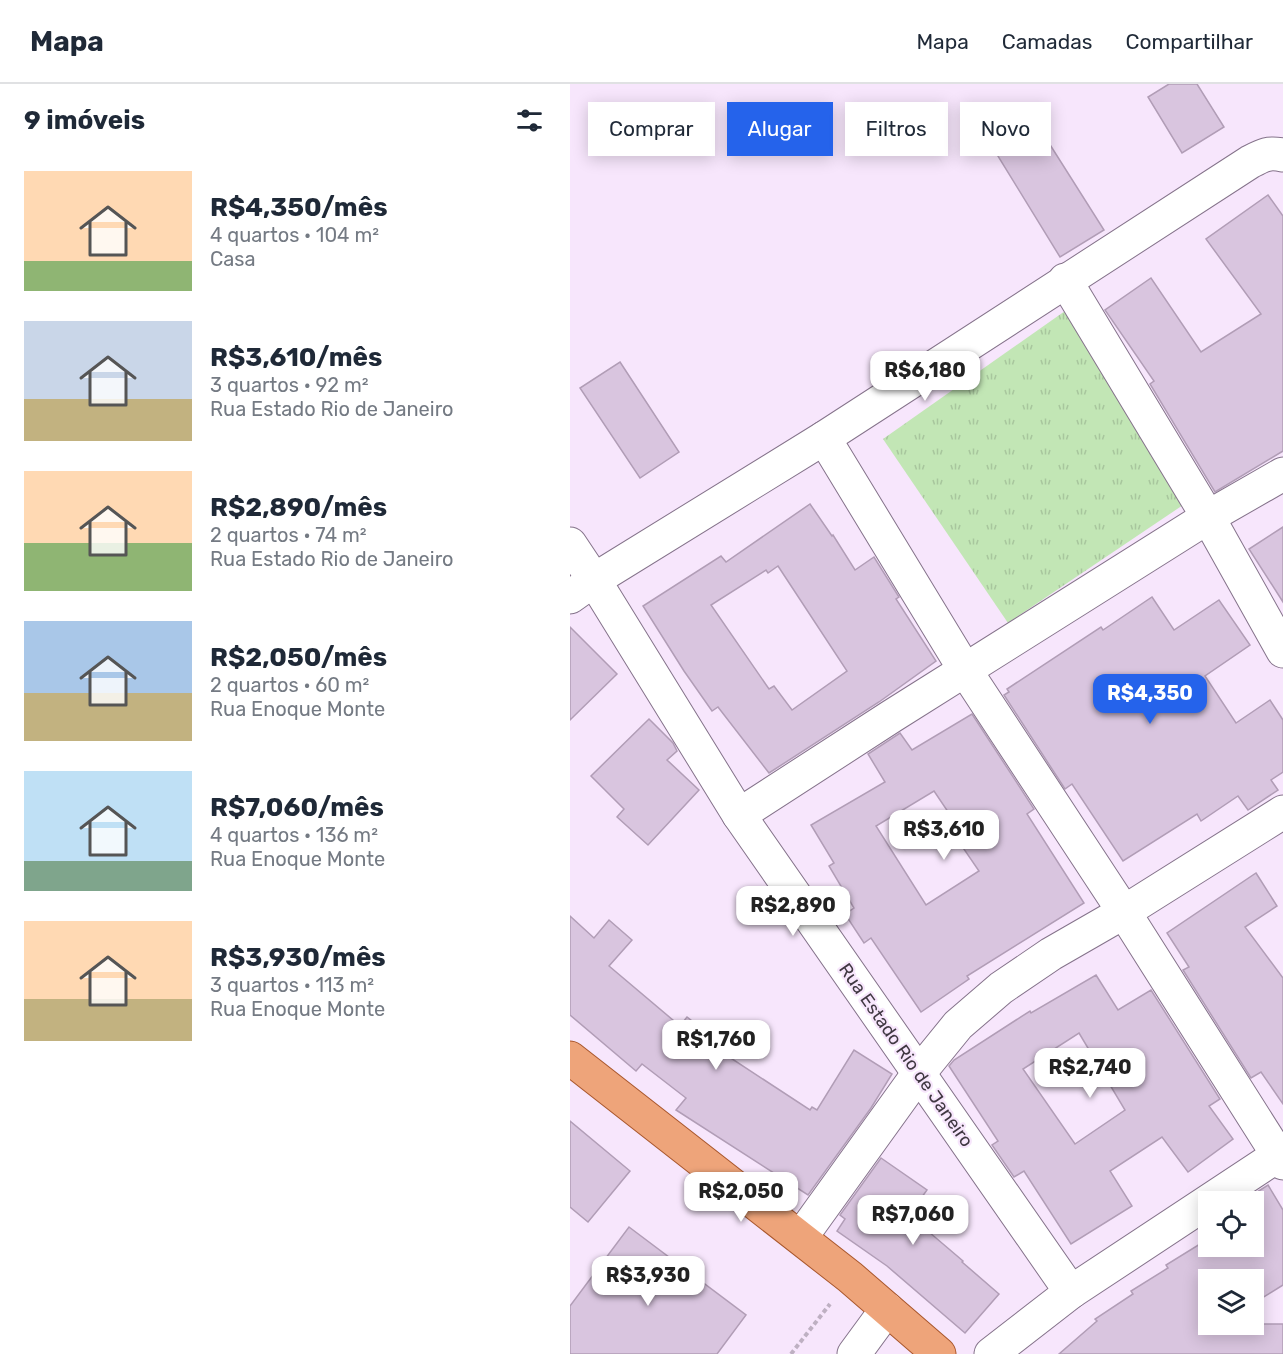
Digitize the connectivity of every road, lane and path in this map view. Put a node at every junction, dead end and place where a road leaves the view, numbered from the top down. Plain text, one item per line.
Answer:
1 (1283, 155) edge
2 (1065, 280) junction
3 (824, 438) junction
4 (1283, 474) edge
5 (1208, 517) junction
6 (570, 544) edge
7 (582, 589) edge
8 (1283, 651) edge
9 (965, 670) junction
10 (1283, 812) edge
11 (739, 815) junction
12 (1124, 912) junction
13 (570, 1058) edge
14 (919, 1073) junction
15 (1281, 1157) edge
16 (801, 1237) junction
17 (850, 1277) junction
18 (1071, 1292) junction
19 (887, 1309) junction
20 (791, 1354) edge
21 (854, 1354) edge
22 (939, 1354) edge
23 (991, 1354) edge

1 - 2 street
2 - 3 street
2 - 5 street
3 - 7 street
3 - 9 street
4 - 5 street
5 - 8 street
5 - 9 street
6 - 7 street, Rua Estado Rio de Janeiro
7 - 11 street, Rua Estado Rio de Janeiro
9 - 11 street
9 - 12 street
10 - 12 street
11 - 14 street, Rua Estado Rio de Janeiro
12 - 14 street
12 - 15 street
13 - 16 main road
14 - 16 street
14 - 18 street, Rua Estado Rio de Janeiro
15 - 18 street
16 - 17 main road
17 - 19 main road
17 - 20 path
18 - 23 street
19 - 21 street
19 - 22 main road

